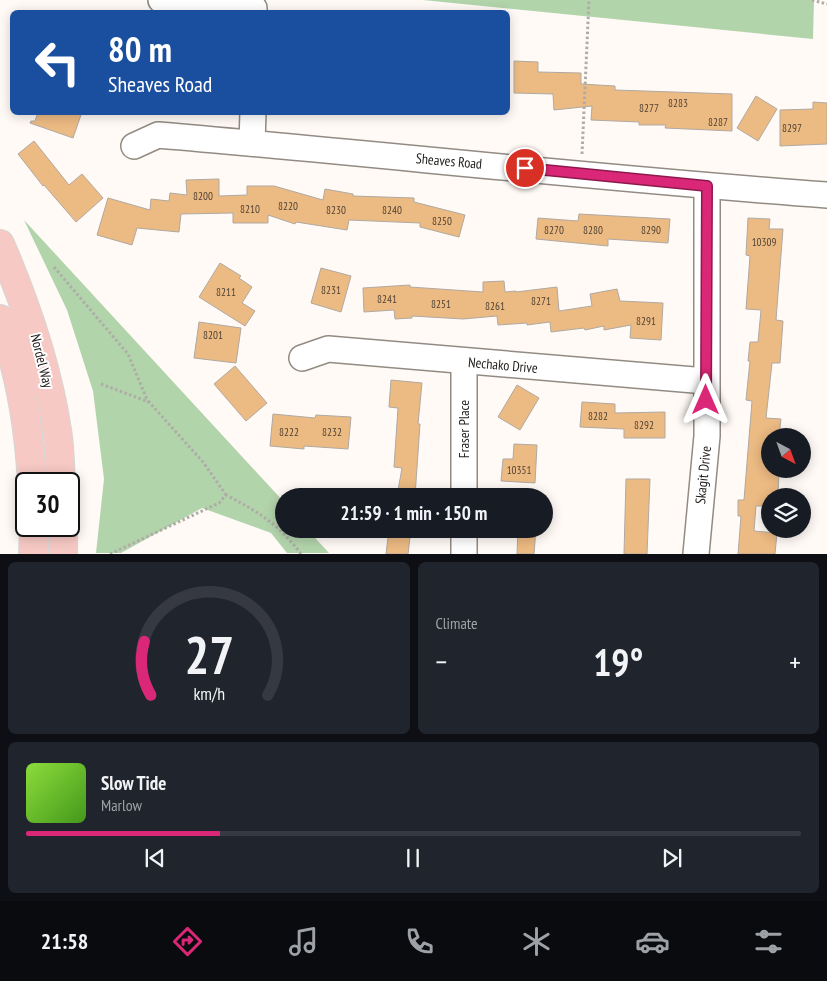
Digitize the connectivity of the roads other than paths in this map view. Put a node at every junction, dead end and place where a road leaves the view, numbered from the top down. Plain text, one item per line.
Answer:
1 (161, 0) edge
2 (254, 10) edge
3 (253, 115) edge
4 (252, 143) junction
5 (134, 146) dead end
6 (707, 186) junction
7 (827, 195) edge
8 (0, 244) edge
9 (0, 318) edge
10 (302, 358) dead end
11 (464, 361) junction
12 (706, 382) junction
13 (31, 472) edge
14 (60, 472) edge
15 (464, 488) edge
16 (34, 537) edge
17 (64, 537) edge
18 (464, 538) edge
19 (33, 554) edge
20 (63, 554) edge
21 (464, 554) edge
22 (696, 554) edge

1 - 2 street
3 - 4 street
4 - 5 street, Sheaves Road
4 - 6 street, Sheaves Road
6 - 7 street, Sheaves Road
6 - 12 street, Skagit Drive
8 - 14 main road, Nordel Way
9 - 13 main road, Nordel Way
10 - 11 street, Nechako Drive
11 - 12 street, Nechako Drive
11 - 15 street, Fraser Place
12 - 22 street, Skagit Drive
16 - 19 main road
17 - 20 main road
18 - 21 street

